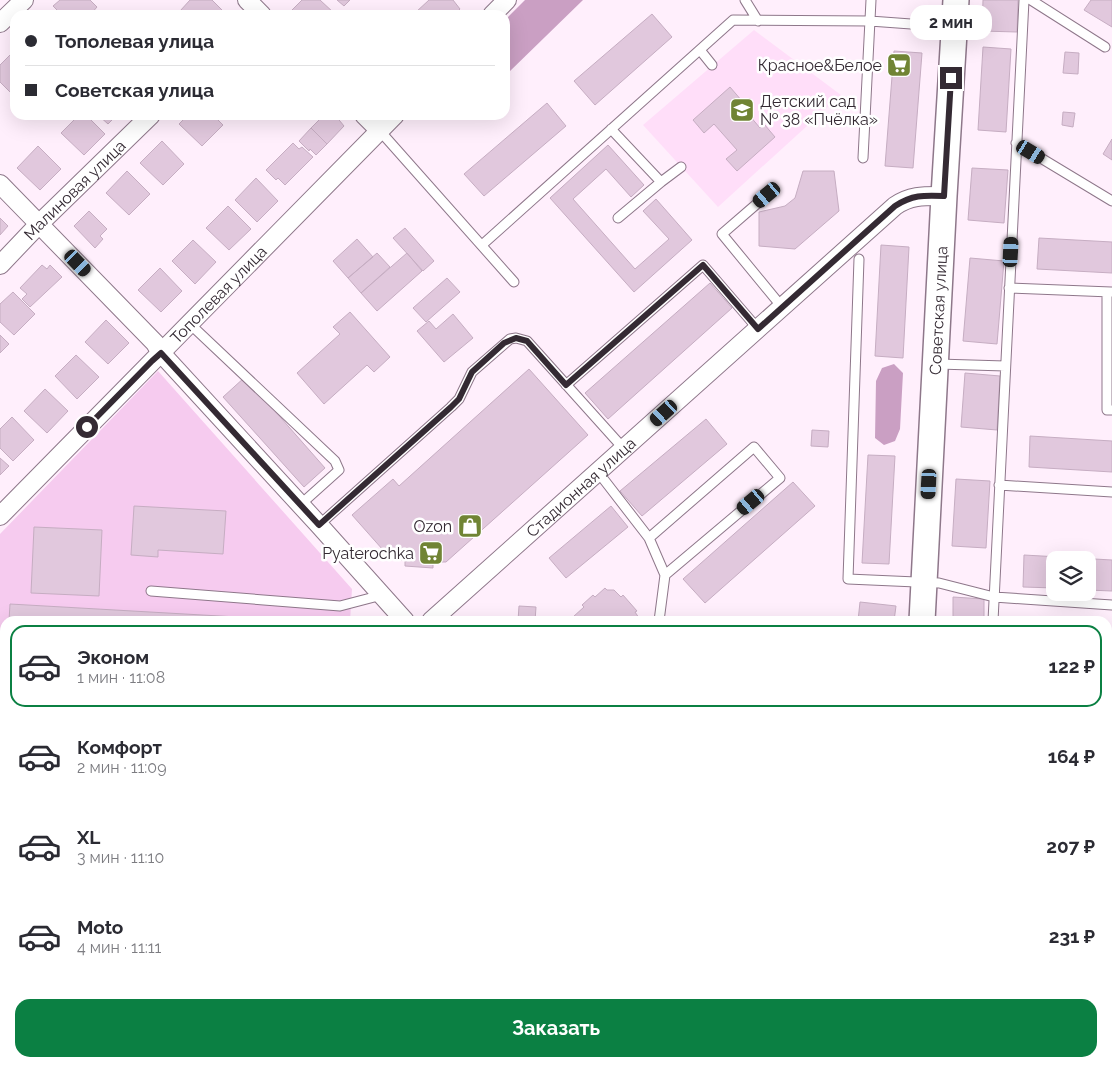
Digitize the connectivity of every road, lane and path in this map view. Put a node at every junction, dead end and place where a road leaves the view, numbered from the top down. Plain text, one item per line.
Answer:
1 (24, 0) edge
2 (507, 0) edge
3 (745, 0) edge
4 (871, 0) edge
5 (956, 0) edge
6 (1024, 0) edge
7 (1031, 0) edge
8 (14, 10) edge
9 (497, 10) edge
10 (10, 13) edge
11 (758, 21) junction
12 (870, 22) junction
13 (0, 23) edge
14 (954, 27) junction
15 (1105, 47) dead end
16 (700, 50) junction
17 (712, 65) dead end
18 (146, 120) edge
19 (369, 120) edge
20 (390, 120) edge
21 (612, 129) junction
22 (380, 131) junction
23 (1016, 143) junction
24 (863, 158) dead end
25 (681, 167) dead end
26 (661, 182) junction
27 (0, 184) edge
28 (767, 195) dead end
29 (944, 196) junction
30 (1112, 201) edge
31 (618, 218) dead end
32 (40, 223) junction
33 (482, 245) junction
34 (859, 258) dead end
35 (0, 265) edge
36 (514, 282) dead end
37 (1009, 288) junction
38 (1109, 292) edge
39 (782, 307) junction
40 (190, 324) junction
41 (758, 329) junction
42 (161, 353) junction
43 (935, 364) junction
44 (1005, 366) junction
45 (566, 385) junction
46 (1112, 410) edge
47 (624, 449) junction
48 (598, 472) junction
49 (999, 485) junction
50 (1112, 492) edge
51 (300, 505) junction
52 (0, 516) edge
53 (319, 525) junction
54 (649, 538) junction
55 (665, 575) junction
56 (924, 583) junction
57 (151, 591) dead end
58 (382, 595) junction
59 (994, 597) junction
60 (1112, 605) edge
61 (401, 616) edge
62 (437, 616) edge
63 (660, 616) edge
64 (922, 616) edge
65 (992, 616) edge
66 (733, 1067) edge
67 (737, 1067) edge

1 - 8 street
2 - 9 street
3 - 11 lane
4 - 12 lane
5 - 14 street, Советская улица
6 - 23 lane
7 - 15 lane
10 - 13 street
11 - 12 lane
11 - 16 lane
12 - 14 lane
12 - 24 lane
14 - 29 street, Советская улица
16 - 17 lane
16 - 21 lane
18 - 32 street, Малиновая улица
19 - 22 street
20 - 22 street, Тополевая улица
21 - 26 lane
21 - 33 lane
22 - 33 lane
22 - 40 street, Тополевая улица
23 - 30 lane
23 - 37 lane
25 - 26 lane
26 - 31 lane
27 - 32 street
28 - 39 lane
29 - 39 street, Стадионная улица
29 - 43 street, Советская улица
32 - 35 street, Малиновая улица
32 - 42 street
33 - 36 lane
34 - 56 lane
37 - 38 lane
37 - 44 lane
38 - 46 lane
39 - 41 street, Стадионная улица
40 - 42 street, Тополевая улица
40 - 51 lane
41 - 45 lane
41 - 47 street, Стадионная улица
42 - 51 street
42 - 52 street, Тополевая улица
43 - 44 lane
43 - 56 street, Советская улица
44 - 49 lane
45 - 47 lane
45 - 53 lane
47 - 48 street, Стадионная улица
48 - 54 lane
48 - 62 street, Стадионная улица
49 - 50 lane
49 - 59 lane
51 - 53 street
53 - 58 street
54 - 55 lane
54 - 55 lane
55 - 63 lane
56 - 59 lane
56 - 64 street, Советская улица
57 - 58 lane
58 - 61 street
59 - 60 lane
59 - 65 lane
66 - 67 path

